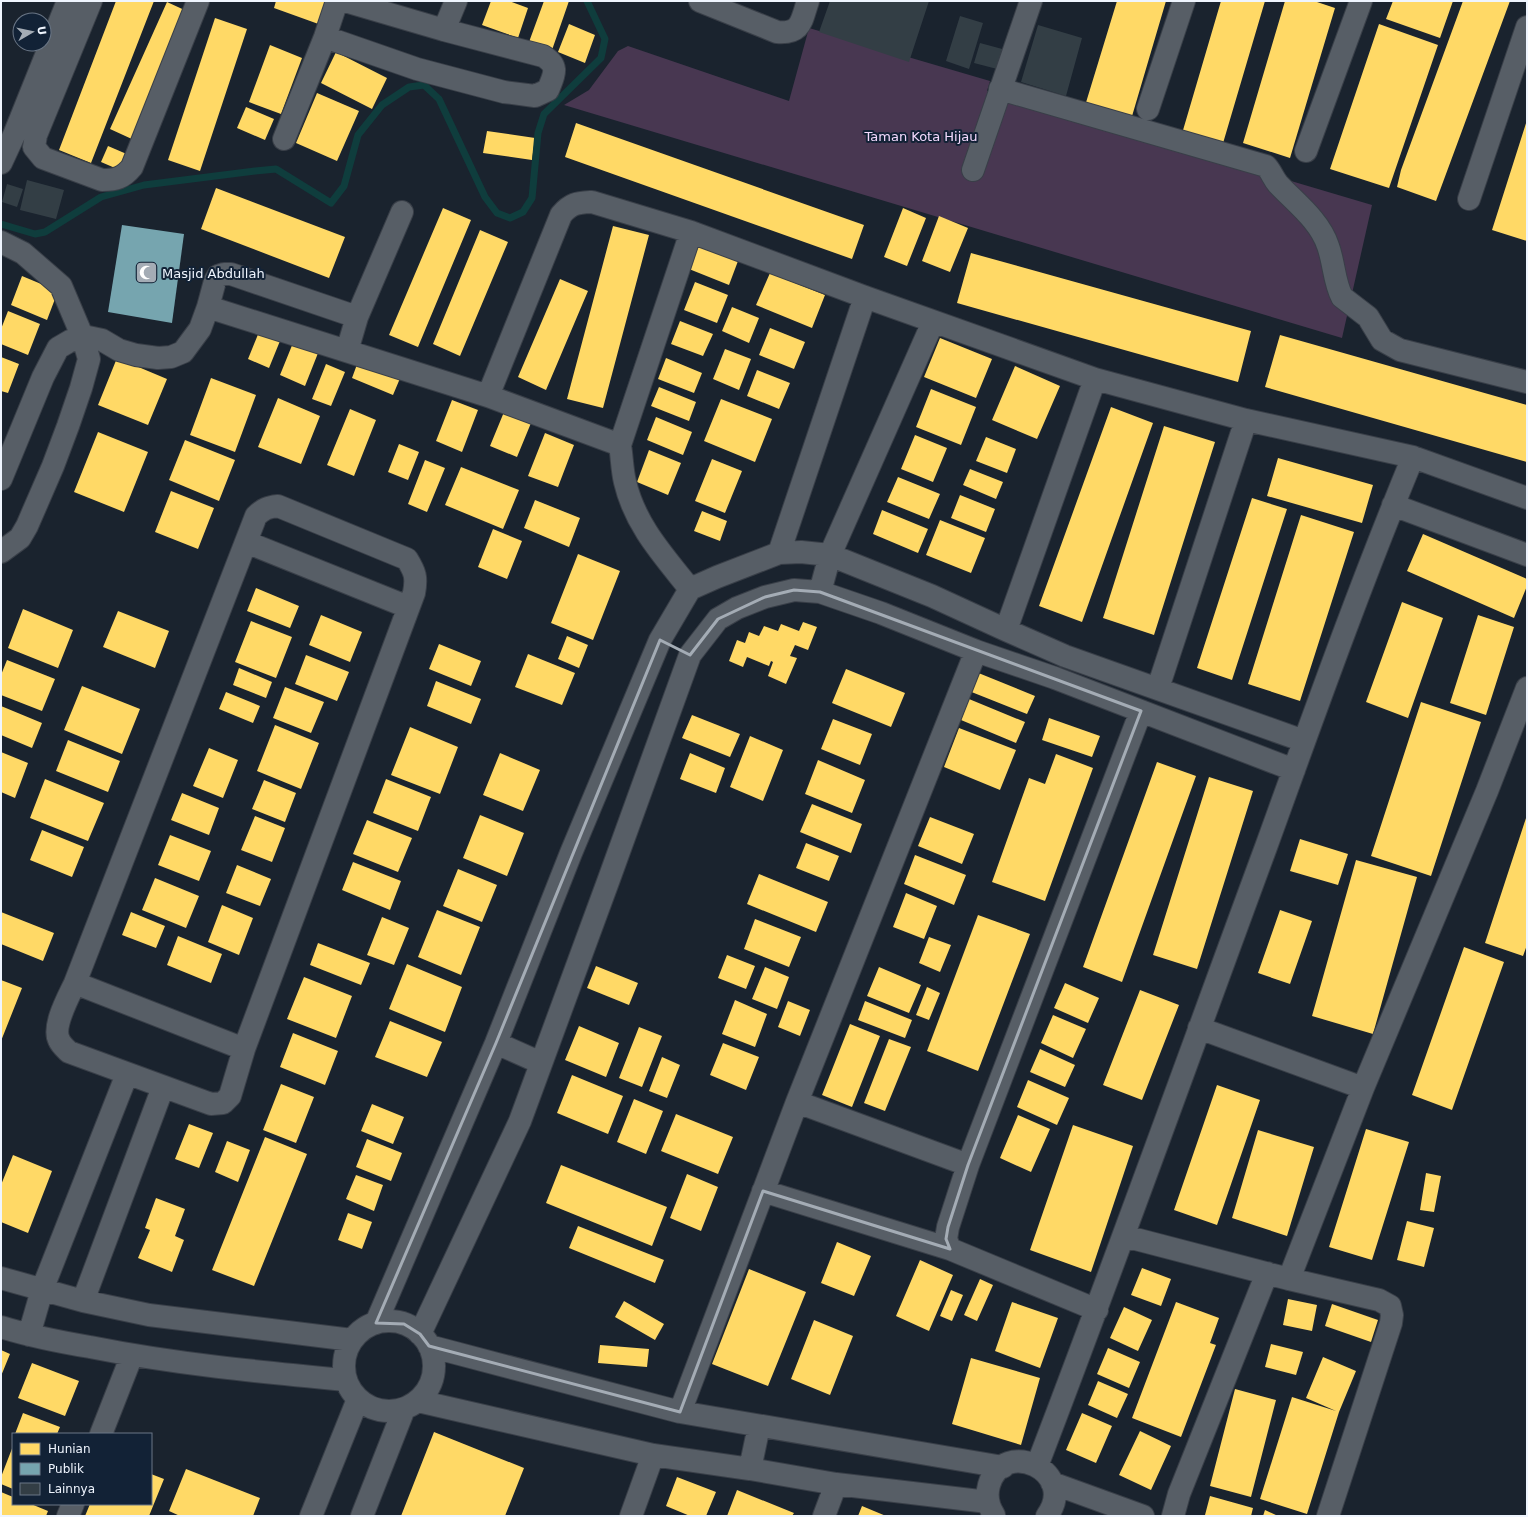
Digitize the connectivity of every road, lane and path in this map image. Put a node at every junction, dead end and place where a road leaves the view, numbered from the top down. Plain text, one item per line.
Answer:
1 (68, 1) edge
2 (91, 1) edge
3 (198, 1) edge
4 (337, 1) edge
5 (345, 1) edge
6 (456, 1) edge
7 (700, 1) edge
8 (808, 1) edge
9 (1031, 1) edge
10 (1184, 1) edge
11 (1361, 1) edge
12 (1527, 27) edge
13 (444, 30) junction
14 (325, 37) junction
15 (999, 93) junction
16 (1148, 109) dead end
17 (284, 139) dead end
18 (1306, 151) dead end
19 (1, 163) edge
20 (973, 170) dead end
21 (1469, 199) dead end
22 (402, 212) dead end
23 (691, 232) junction
24 (1, 242) edge
25 (865, 298) junction
26 (208, 307) junction
27 (357, 317) junction
28 (933, 322) junction
29 (83, 338) junction
30 (347, 351) junction
31 (1095, 379) junction
32 (1527, 382) edge
33 (488, 396) junction
34 (1246, 420) junction
35 (620, 445) junction
36 (1413, 457) junction
37 (1, 479) edge
38 (1527, 498) edge
39 (1393, 505) junction
40 (246, 542) junction
41 (1, 552) edge
42 (779, 552) junction
43 (830, 555) junction
44 (1527, 555) edge
45 (690, 590) junction
46 (820, 592) junction
47 (408, 607) junction
48 (1006, 630) junction
49 (660, 640) junction
50 (976, 651) junction
51 (690, 655) junction
52 (1065, 656) junction
53 (1055, 678) junction
54 (1158, 688) junction
55 (1527, 688) edge
56 (1141, 710) junction
57 (1304, 741) junction
58 (1294, 770) junction
59 (75, 983) junction
60 (1199, 1028) junction
61 (496, 1043) junction
62 (244, 1049) junction
63 (541, 1063) junction
64 (127, 1074) junction
65 (162, 1088) junction
66 (1363, 1088) junction
67 (797, 1102) junction
68 (968, 1165) junction
69 (763, 1191) junction
70 (1124, 1236) junction
71 (950, 1249) junction
72 (1267, 1273) junction
73 (1, 1278) edge
74 (1289, 1279) junction
75 (42, 1290) junction
76 (83, 1301) junction
77 (1097, 1310) junction
78 (376, 1323) junction
79 (1, 1327) edge
80 (29, 1336) junction
81 (352, 1340) junction
82 (424, 1340) junction
83 (132, 1356) junction
84 (346, 1380) junction
85 (358, 1399) junction
86 (411, 1405) junction
87 (680, 1412) junction
88 (759, 1426) junction
89 (101, 1433) edge
90 (653, 1455) junction
91 (1038, 1466) junction
92 (1003, 1467) junction
93 (750, 1469) junction
94 (1052, 1483) junction
95 (836, 1484) junction
96 (73, 1505) edge
97 (992, 1509) edge
98 (68, 1516) edge
99 (311, 1516) edge
100 (362, 1516) edge
101 (631, 1516) edge
102 (824, 1516) edge
103 (1047, 1516) edge
104 (1143, 1516) edge
105 (1173, 1516) edge
106 (1328, 1516) edge

1 - 19 street
2 - 3 street
4 - 14 street
5 - 13 street
6 - 13 street
7 - 8 street
9 - 15 street
10 - 16 street
11 - 18 street
12 - 21 street
13 - 14 street
14 - 17 street
15 - 20 street
15 - 32 street
22 - 27 street
23 - 25 street
23 - 33 street
23 - 35 street
24 - 29 street
25 - 28 street
25 - 42 street
26 - 27 street
26 - 29 street
26 - 30 street
27 - 30 street
28 - 31 street
28 - 43 street
29 - 37 street
29 - 41 street
30 - 33 street
31 - 34 street
31 - 48 street
33 - 35 street
34 - 36 street
34 - 54 street
35 - 45 street
36 - 38 street
36 - 39 street
39 - 44 street
39 - 57 street
40 - 47 street
40 - 47 street
40 - 59 street
42 - 43 street
42 - 45 street
43 - 46 street
43 - 48 street
45 - 49 street
46 - 50 street
46 - 51 street
47 - 62 street
48 - 52 street
49 - 51 street
49 - 61 street
50 - 53 street
50 - 67 street
51 - 63 street
52 - 53 street
52 - 54 street
53 - 56 street
54 - 57 street
55 - 66 street
56 - 58 street
56 - 68 street
57 - 58 street
58 - 60 street
59 - 62 street
59 - 64 street
60 - 66 street
60 - 70 street
61 - 63 street
61 - 78 street
62 - 65 street
63 - 82 street
64 - 65 street
64 - 75 street
65 - 76 street
66 - 74 street
67 - 68 street
67 - 69 street
68 - 71 street
69 - 71 street
69 - 87 street
70 - 72 street
70 - 77 street
71 - 77 street
72 - 74 street
72 - 105 street
73 - 75 street
74 - 106 street
75 - 76 street
75 - 80 street
76 - 81 street
77 - 91 street
78 - 81 street
78 - 82 street
79 - 80 street
80 - 83 street
81 - 84 street
82 - 86 street
82 - 87 street
83 - 84 street
83 - 89 street
84 - 85 street
85 - 86 street
85 - 99 street
86 - 90 street
86 - 100 street
87 - 88 street
88 - 92 street
88 - 93 street
90 - 93 street
90 - 101 street
91 - 92 street
91 - 94 street
92 - 97 street
93 - 95 street
94 - 103 street
94 - 104 street
95 - 97 street
95 - 102 street
96 - 98 street

